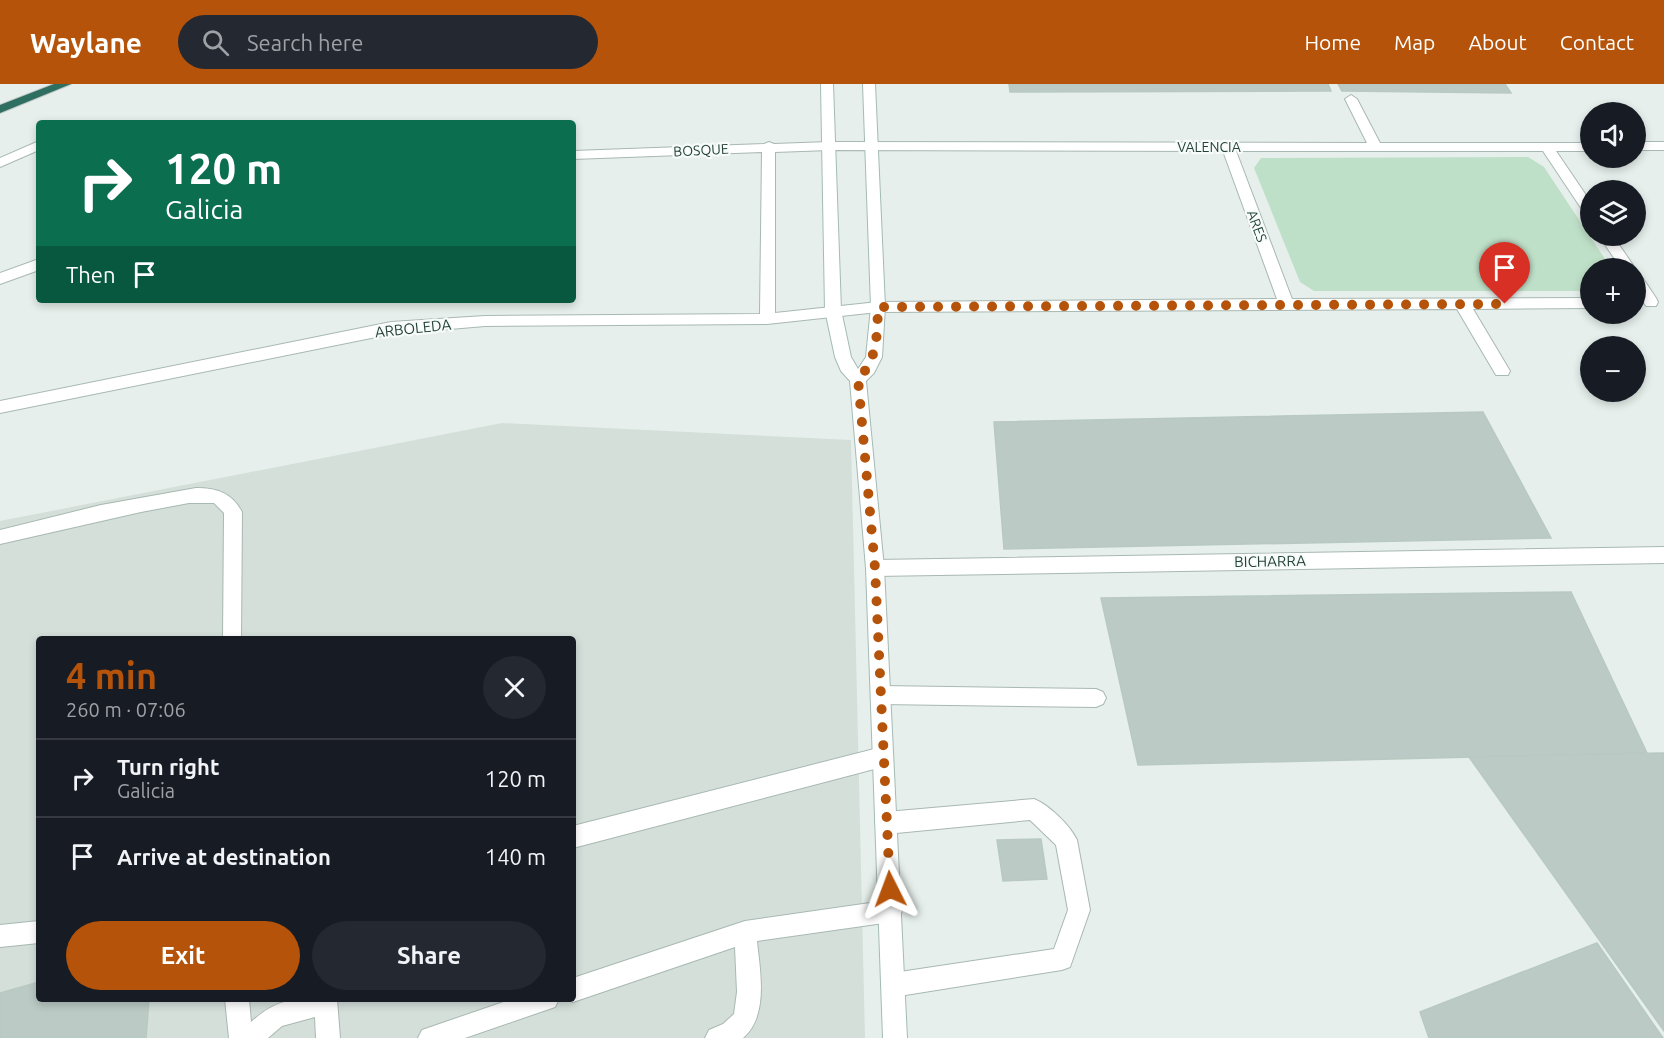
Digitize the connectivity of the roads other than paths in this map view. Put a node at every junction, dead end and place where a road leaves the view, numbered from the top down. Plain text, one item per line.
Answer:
1 (65, 84) edge
2 (827, 84) edge
3 (870, 84) edge
4 (1351, 99) dead end
5 (0, 109) edge
6 (36, 146) edge
7 (829, 146) junction
8 (872, 146) junction
9 (1646, 146) edge
10 (1664, 146) edge
11 (770, 147) junction
12 (1228, 147) junction
13 (1547, 147) junction
14 (1580, 147) edge
15 (1376, 148) junction
16 (576, 155) edge
17 (0, 163) edge
18 (1580, 196) edge
19 (36, 265) edge
20 (0, 279) edge
21 (1646, 289) edge
22 (1658, 302) edge
23 (1580, 303) edge
24 (1462, 304) junction
25 (1287, 305) junction
26 (878, 307) junction
27 (833, 310) junction
28 (767, 319) junction
29 (1502, 371) dead end
30 (858, 379) junction
31 (0, 407) edge
32 (0, 537) edge
33 (1664, 555) edge
34 (875, 568) junction
35 (232, 636) edge
36 (881, 695) junction
37 (1096, 698) dead end
38 (882, 757) junction
39 (886, 824) junction
40 (576, 836) edge
41 (891, 910) junction
42 (36, 932) edge
43 (745, 932) junction
44 (0, 936) edge
45 (893, 985) junction
46 (576, 989) edge
47 (237, 1002) edge
48 (322, 1002) edge
49 (325, 1002) edge
50 (537, 1002) edge
51 (241, 1038) edge
52 (251, 1038) edge
53 (328, 1038) edge
54 (430, 1038) edge
55 (717, 1038) edge
56 (895, 1038) edge

1 - 5 highway
2 - 7 street
3 - 8 street
4 - 15 street
6 - 17 street
7 - 8 street, VALENCIA
7 - 11 street, BOSQUE
7 - 27 street
8 - 12 street, VALENCIA
8 - 26 street
9 - 10 street
11 - 16 street, BOSQUE
11 - 28 street
12 - 15 street, VALENCIA
12 - 25 street, ARES
13 - 14 street, VALENCIA
13 - 15 street, VALENCIA
13 - 18 street
19 - 20 street
21 - 22 street
23 - 24 street, ARBOLEDA
24 - 25 street, ARBOLEDA
24 - 29 street
25 - 26 street, ARBOLEDA
26 - 27 street, ARBOLEDA
26 - 30 street
27 - 28 street, ARBOLEDA
27 - 30 street
28 - 31 street, ARBOLEDA
30 - 34 street
32 - 35 street
33 - 34 street, BICHARRA
34 - 36 street
36 - 37 street
36 - 38 street
38 - 39 street
38 - 40 street
39 - 41 street
39 - 45 street
41 - 43 street
41 - 45 street
42 - 44 street
43 - 46 street
43 - 55 street
45 - 56 street
47 - 51 street
48 - 52 street
49 - 53 street
50 - 54 street

